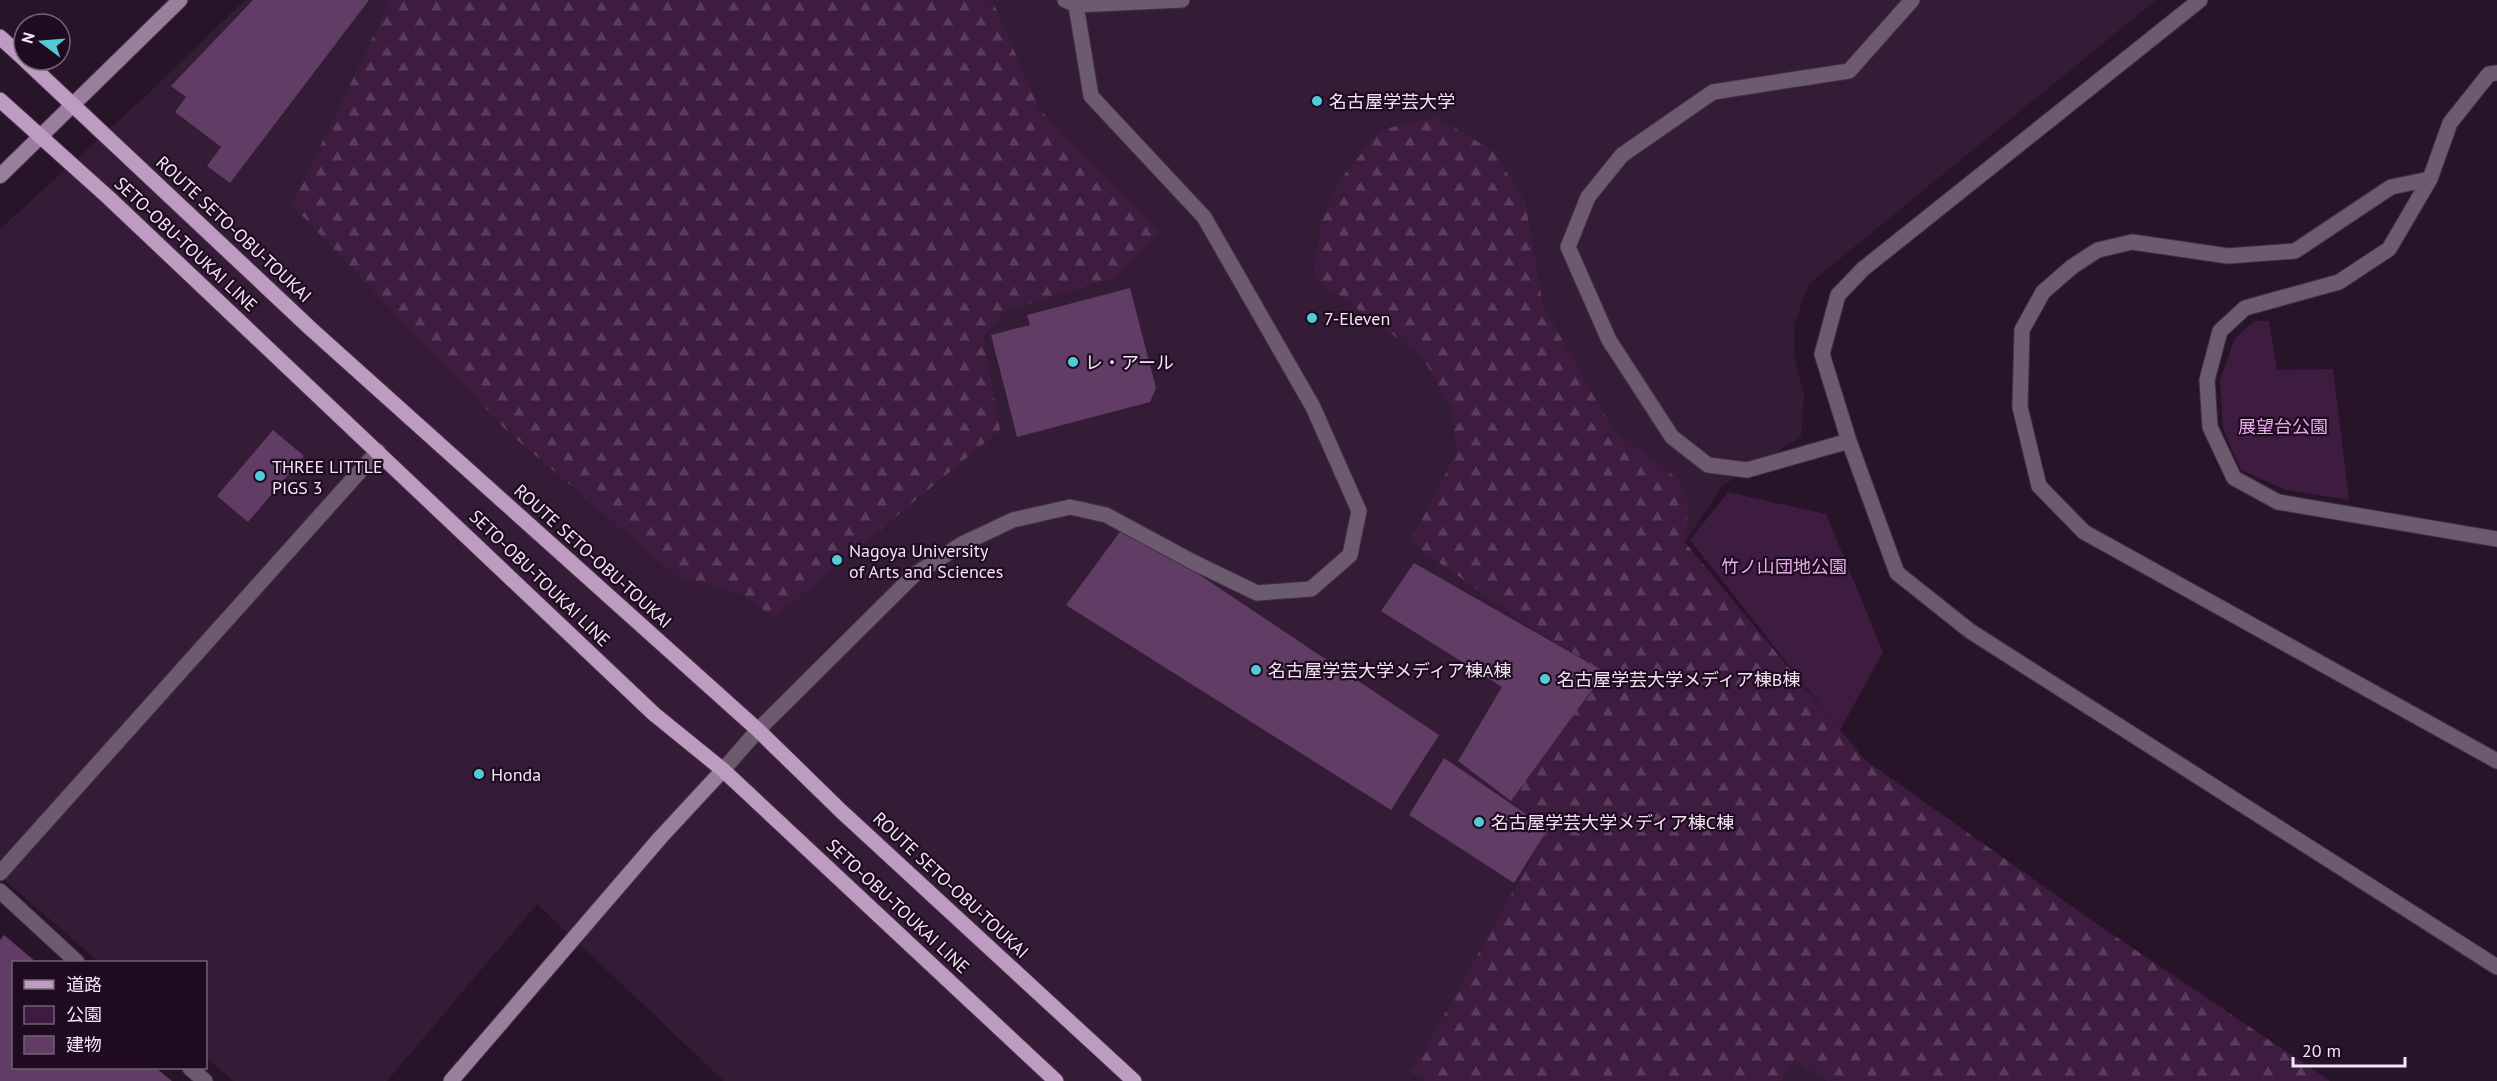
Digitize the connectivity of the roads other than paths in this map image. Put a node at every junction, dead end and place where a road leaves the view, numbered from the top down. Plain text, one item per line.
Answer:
1 (180, 0) edge
2 (1182, 0) edge
3 (1912, 0) edge
4 (2200, 0) edge
5 (1071, 2) edge
6 (0, 37) edge
7 (12, 48) edge
8 (37, 72) edge
9 (2497, 73) edge
10 (0, 100) edge
11 (73, 104) junction
12 (40, 138) junction
13 (0, 176) edge
14 (2430, 180) junction
15 (1849, 441) junction
16 (378, 451) junction
17 (2497, 539) edge
18 (758, 730) junction
19 (2497, 761) edge
20 (723, 770) junction
21 (0, 873) edge
22 (0, 891) edge
23 (75, 961) edge
24 (2497, 967) edge
25 (191, 1069) edge
26 (205, 1081) edge
27 (450, 1081) edge
28 (1056, 1081) edge
29 (1134, 1081) edge

1 - 11 street
2 - 5 street
3 - 15 street
4 - 15 street
5 - 18 street
6 - 7 main road, ROUTE SETO-OBU-TOUKAI
8 - 11 main road, ROUTE SETO-OBU-TOUKAI
9 - 14 street
10 - 12 main road, SETO-OBU-TOUKAI LINE
11 - 12 street
11 - 18 main road, ROUTE SETO-OBU-TOUKAI
12 - 13 street
12 - 16 main road, SETO-OBU-TOUKAI LINE
14 - 17 street
14 - 19 street
15 - 24 street
16 - 20 main road, SETO-OBU-TOUKAI LINE
16 - 21 street
18 - 20 street
18 - 29 main road, ROUTE SETO-OBU-TOUKAI
20 - 27 street
20 - 28 main road, SETO-OBU-TOUKAI LINE
22 - 23 street
25 - 26 street

